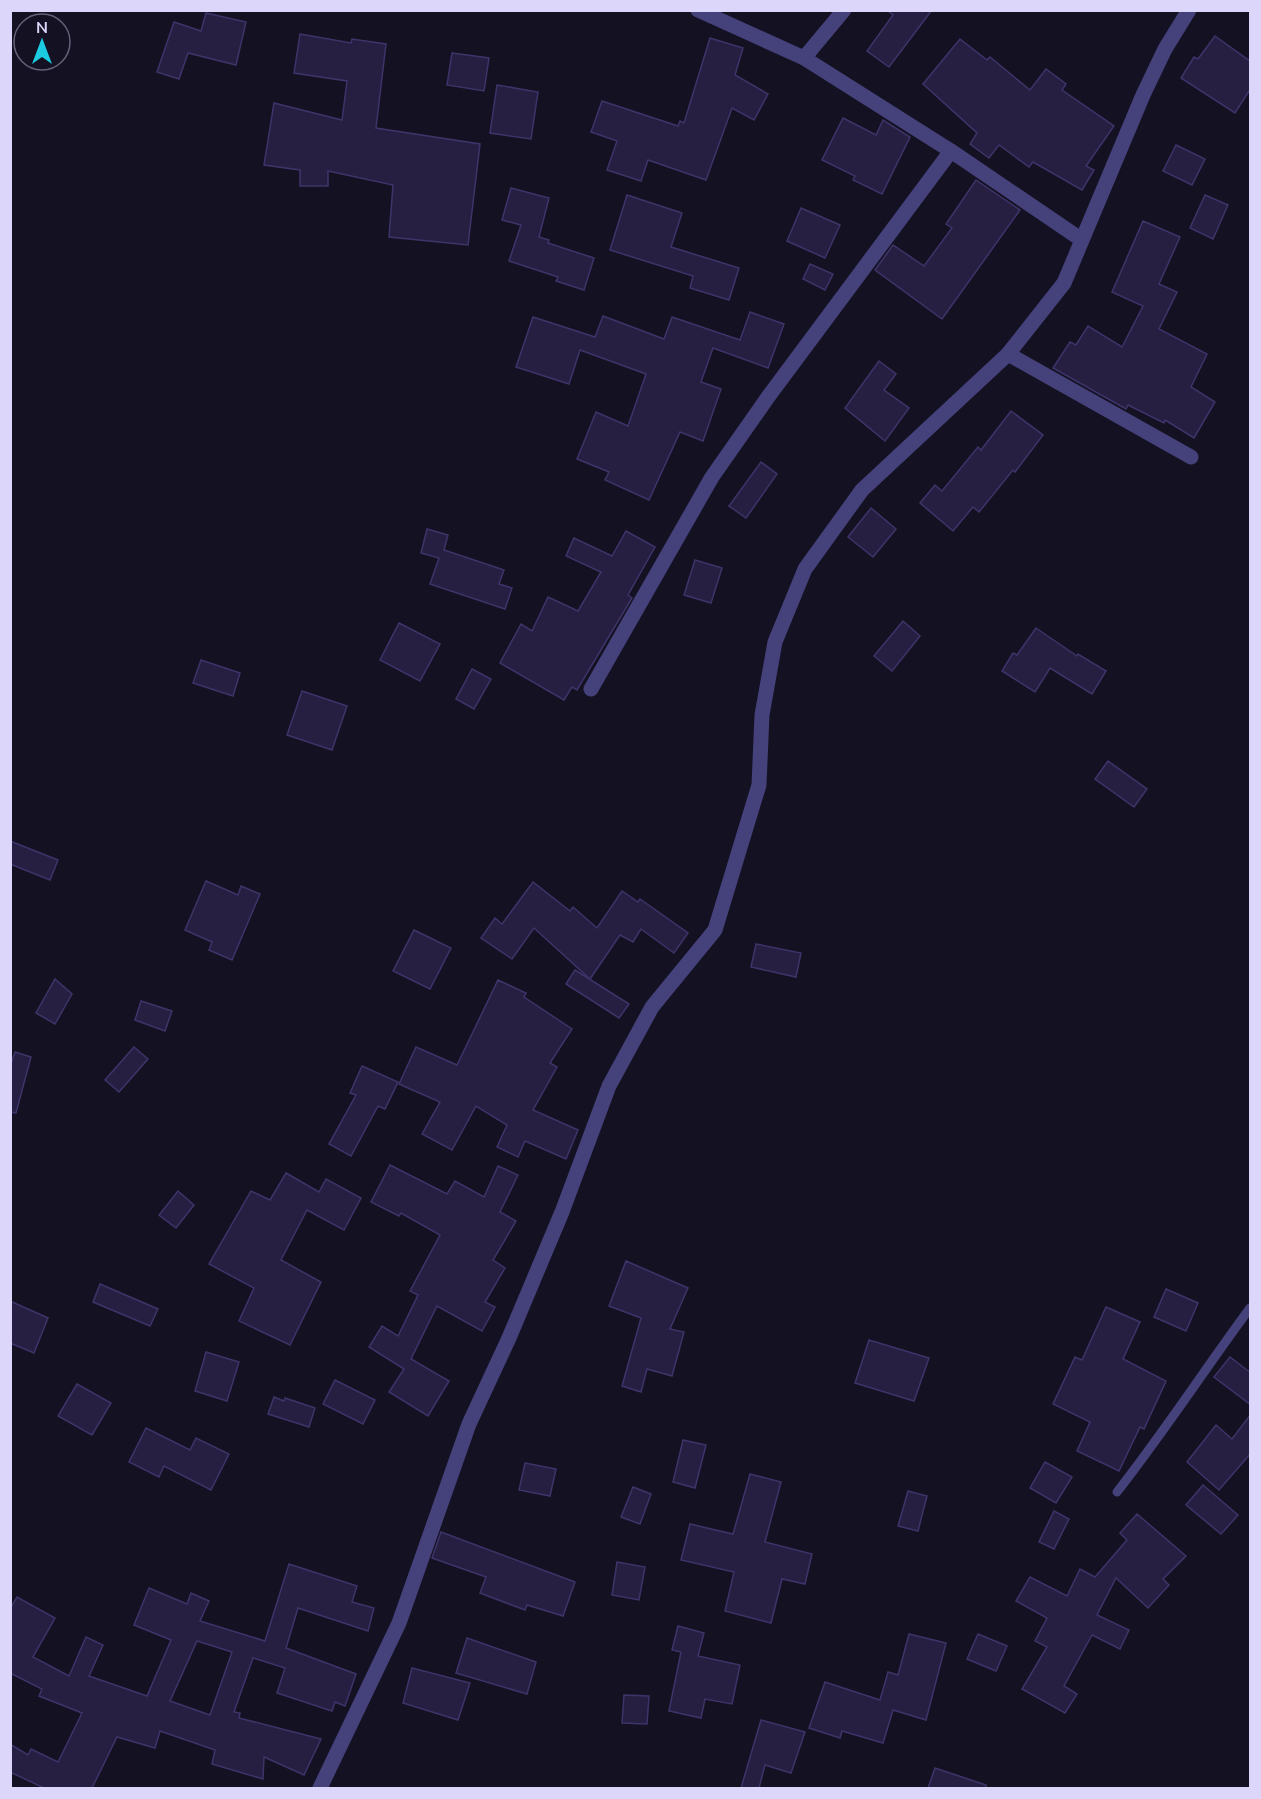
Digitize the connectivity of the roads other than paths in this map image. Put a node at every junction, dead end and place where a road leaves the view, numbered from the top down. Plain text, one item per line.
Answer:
1 (698, 10) edge
2 (844, 10) edge
3 (1189, 10) edge
4 (804, 58) junction
5 (951, 151) junction
6 (1082, 240) junction
7 (1008, 354) junction
8 (1191, 458) dead end
9 (591, 689) dead end
10 (1251, 1308) edge
11 (1117, 1492) dead end
12 (320, 1788) edge

1 - 4 street
2 - 4 street
3 - 6 street
4 - 5 street
5 - 6 street
5 - 9 street
6 - 7 street
7 - 8 street
7 - 12 street
10 - 11 lane

